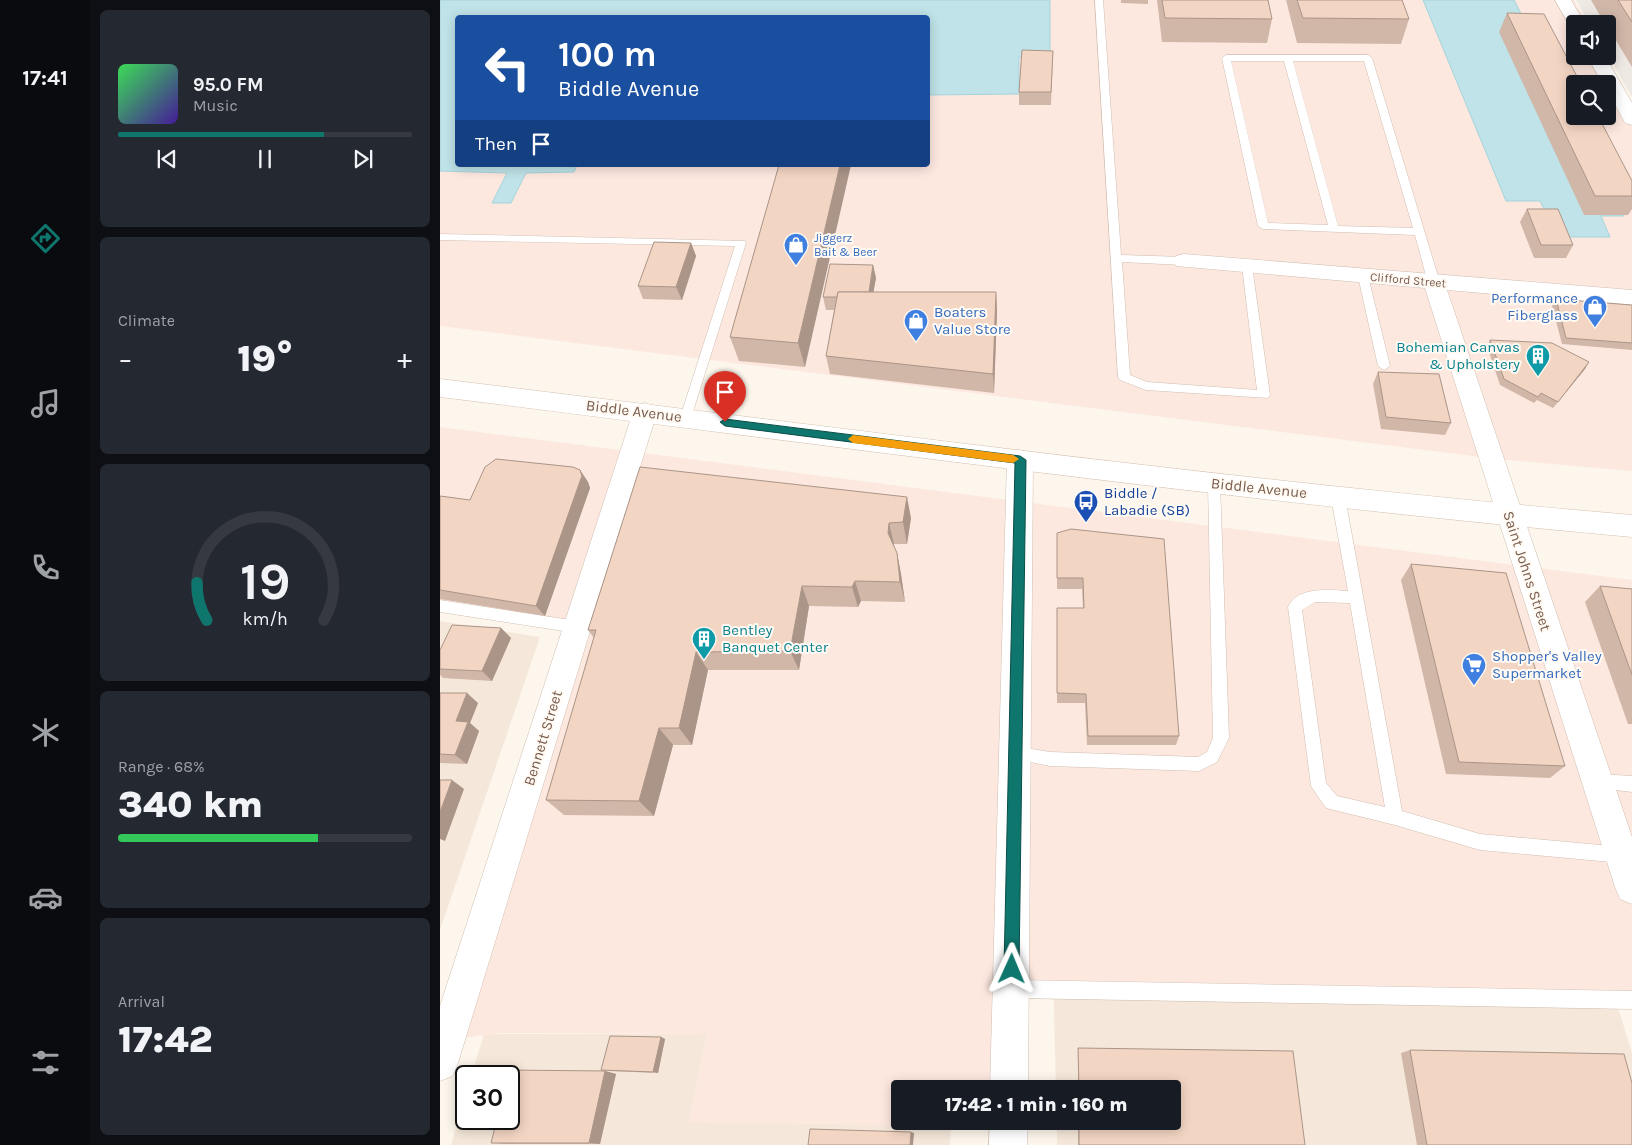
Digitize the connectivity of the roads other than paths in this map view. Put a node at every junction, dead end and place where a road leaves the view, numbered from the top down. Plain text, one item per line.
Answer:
1 (1098, 0) edge
2 (1563, 0) edge
3 (1572, 15) edge
4 (1288, 58) junction
5 (1601, 65) edge
6 (1632, 119) edge
7 (1334, 229) junction
8 (1420, 232) junction
9 (440, 237) edge
10 (1116, 258) junction
11 (1184, 261) joint
12 (1247, 266) junction
13 (1363, 276) junction
14 (1434, 283) junction
15 (1632, 298) edge
16 (1384, 366) dead end
17 (440, 388) edge
18 (645, 412) junction
19 (686, 418) junction
20 (1020, 460) junction
21 (1214, 483) junction
22 (1338, 496) junction
23 (1509, 515) junction
24 (1632, 526) edge
25 (1356, 598) junction
26 (440, 606) edge
27 (577, 628) junction
28 (1015, 753) junction
29 (1598, 782) junction
30 (1632, 784) edge
31 (1395, 817) junction
32 (1622, 855) junction
33 (1632, 886) edge
34 (1011, 989) junction
35 (1632, 1000) edge
36 (440, 1063) edge
37 (1009, 1080) edge
38 (1009, 1130) edge
39 (1008, 1145) edge

1 - 10 lane
2 - 3 street
4 - 7 lane
4 - 7 lane
4 - 8 lane
5 - 6 street
7 - 8 lane
8 - 14 lane
9 - 19 lane
10 - 11 lane
10 - 12 lane
11 - 12 street, Clifford Street
12 - 13 street, Clifford Street
13 - 14 street, Clifford Street
13 - 16 lane
14 - 15 street, Clifford Street
14 - 23 street, Saint Johns Street
17 - 18 street, Biddle Avenue
18 - 19 street, Biddle Avenue
18 - 27 street, Bennett Street
19 - 20 street, Biddle Avenue
20 - 21 street, Biddle Avenue
20 - 28 street
21 - 22 street, Biddle Avenue
21 - 28 lane
22 - 23 street, Biddle Avenue
22 - 25 lane
23 - 24 street, Biddle Avenue
23 - 29 street, Saint Johns Street
25 - 31 lane
25 - 31 lane
26 - 27 lane
27 - 36 street, Bennett Street
28 - 34 street
29 - 30 lane
29 - 32 street, Saint Johns Street
31 - 32 lane
32 - 33 street, Saint Johns Street
34 - 35 lane
34 - 37 street
38 - 39 street

